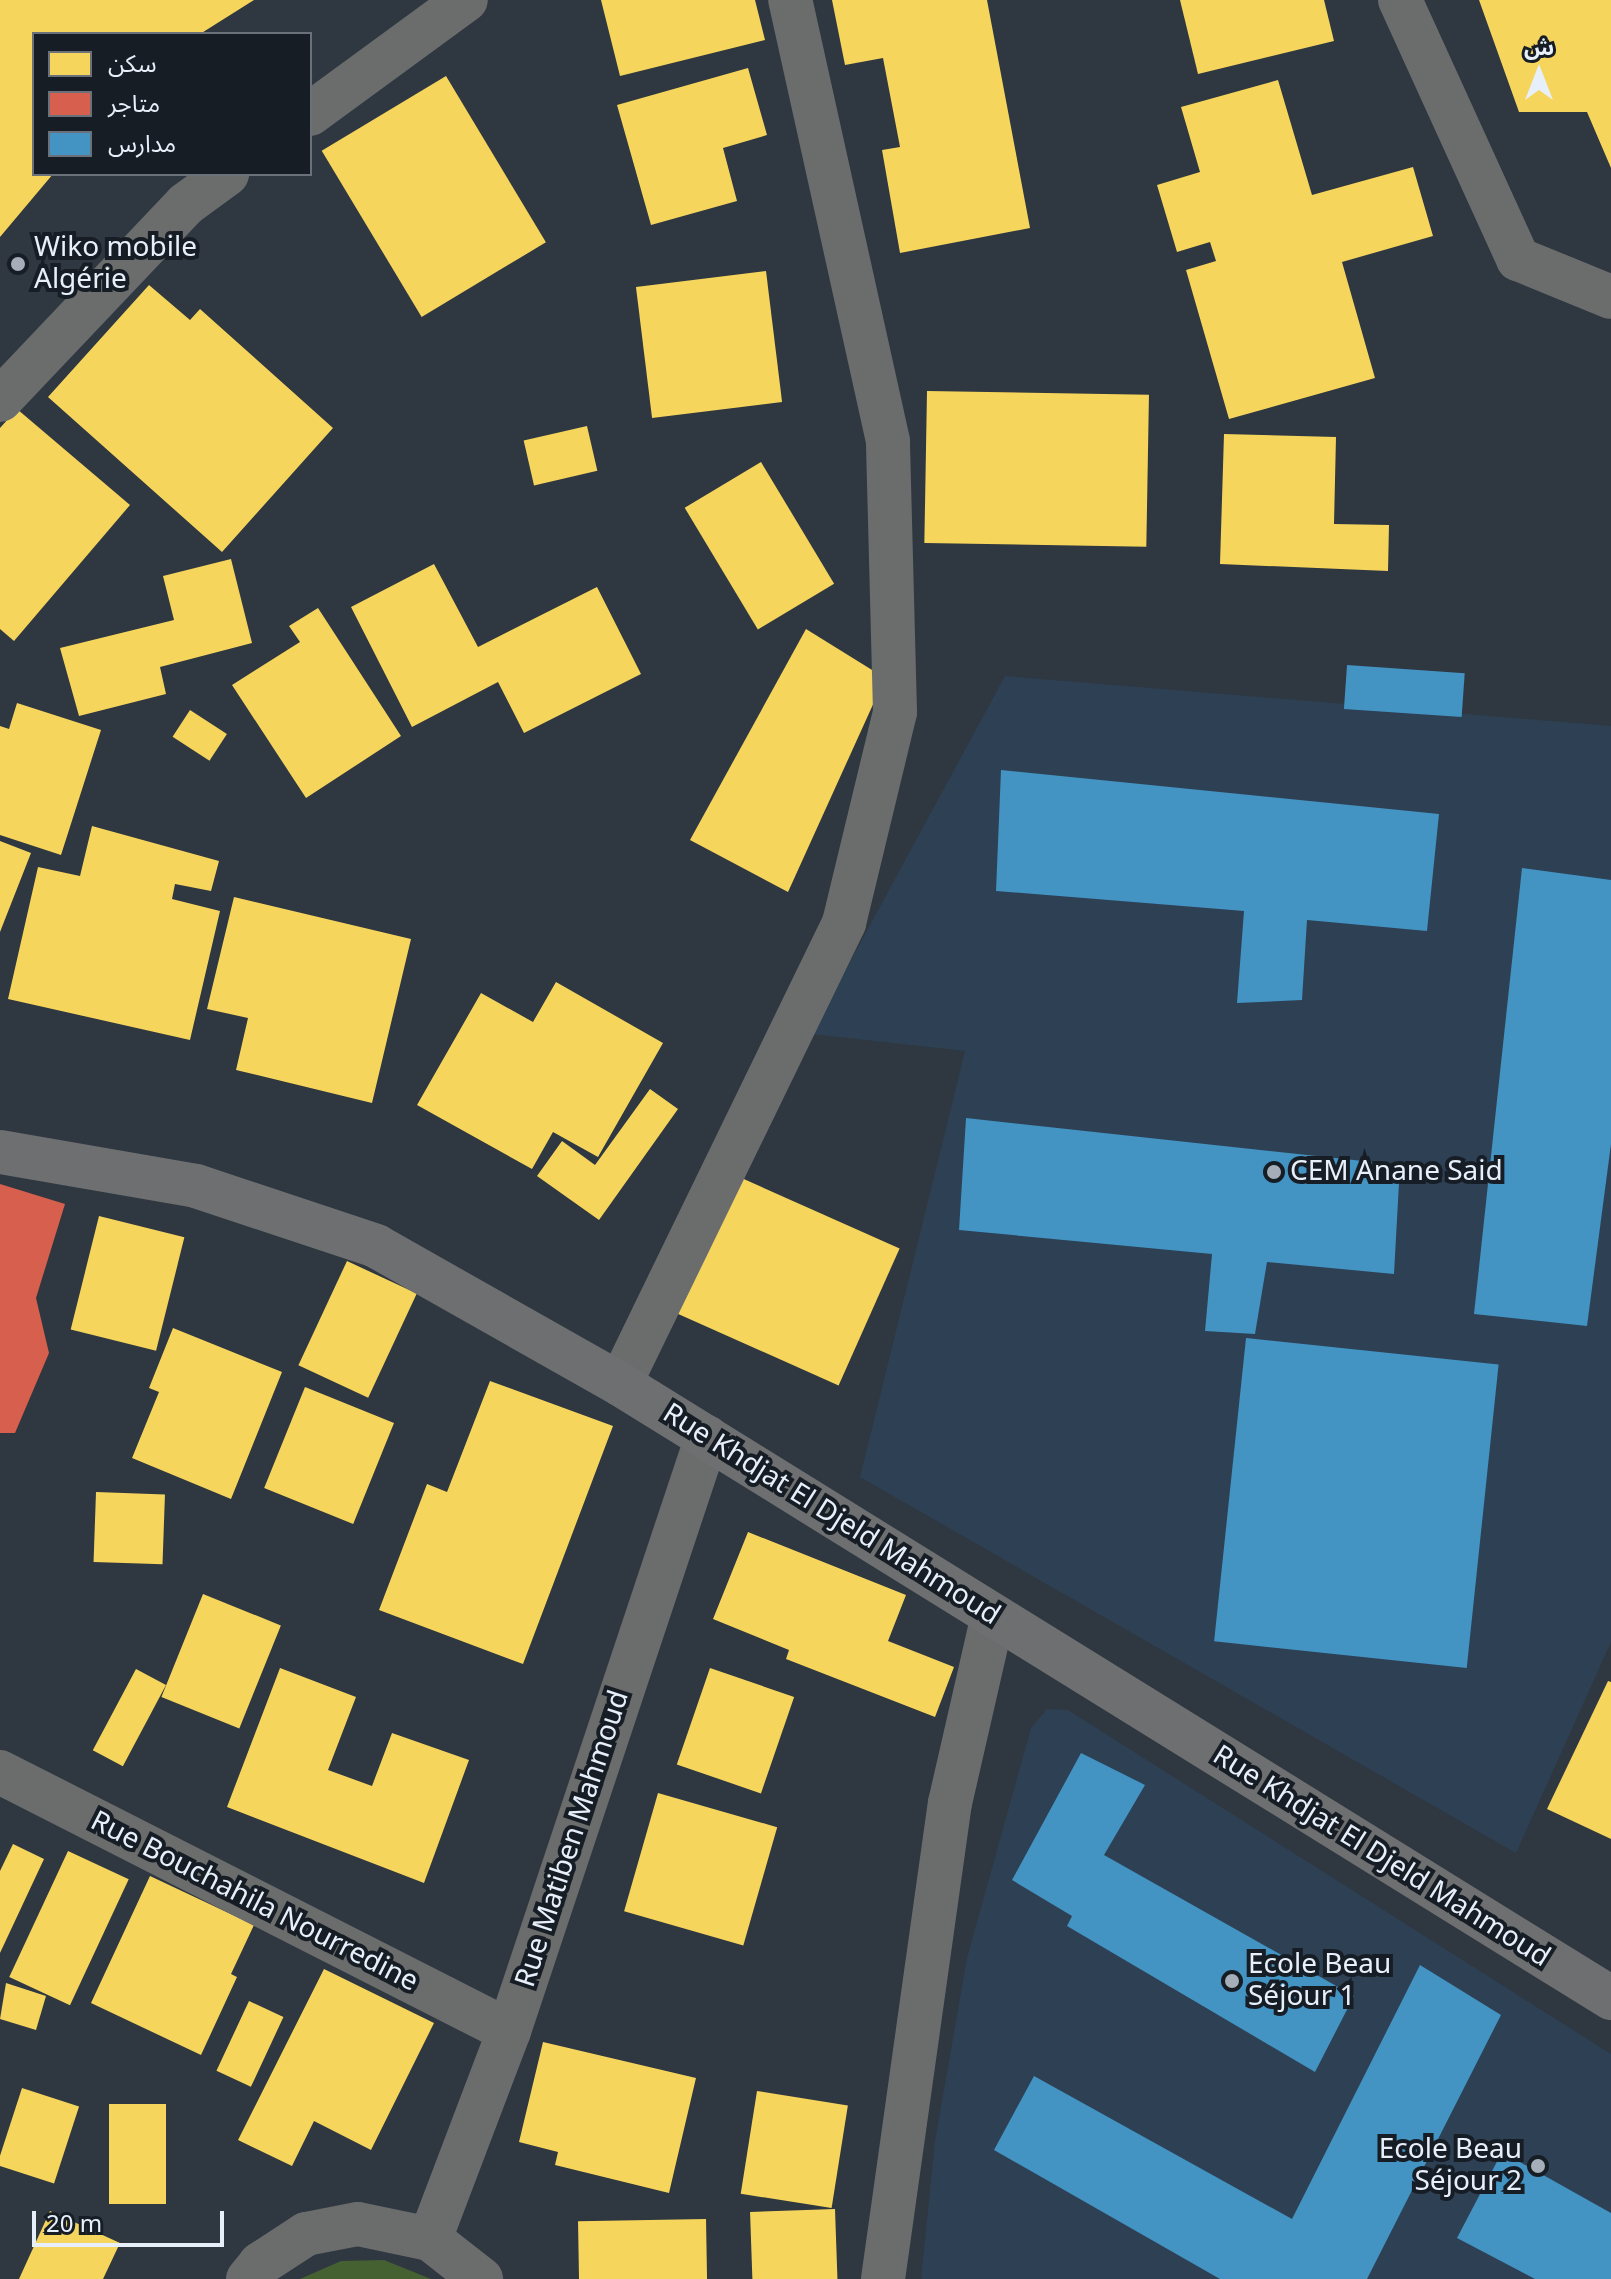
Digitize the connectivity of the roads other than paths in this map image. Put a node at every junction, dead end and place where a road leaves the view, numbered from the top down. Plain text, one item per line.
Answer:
1 (466, 0) edge
2 (790, 0) edge
3 (1400, 0) edge
4 (312, 113) edge
5 (224, 176) edge
6 (1611, 297) edge
7 (0, 400) edge
8 (0, 1152) edge
9 (620, 1384) junction
10 (707, 1437) junction
11 (993, 1616) junction
12 (0, 1772) edge
13 (1611, 1998) edge
14 (509, 2031) junction
15 (430, 2239) junction
16 (248, 2279) edge
17 (481, 2279) edge
18 (883, 2279) edge

1 - 4 street
2 - 9 street
3 - 6 street
5 - 7 street
8 - 9 street, Rue Khdjat El Djeld Mahmoud
9 - 10 street, Rue Khdjat El Djeld Mahmoud
10 - 11 street, Rue Khdjat El Djeld Mahmoud
10 - 14 street, Rue Matiben Mahmoud
11 - 13 street, Rue Khdjat El Djeld Mahmoud
11 - 18 street
12 - 14 street, Rue Bouchahila Nourredine
14 - 15 street, Rue Matiben Mahmoud
15 - 16 street
15 - 17 street

